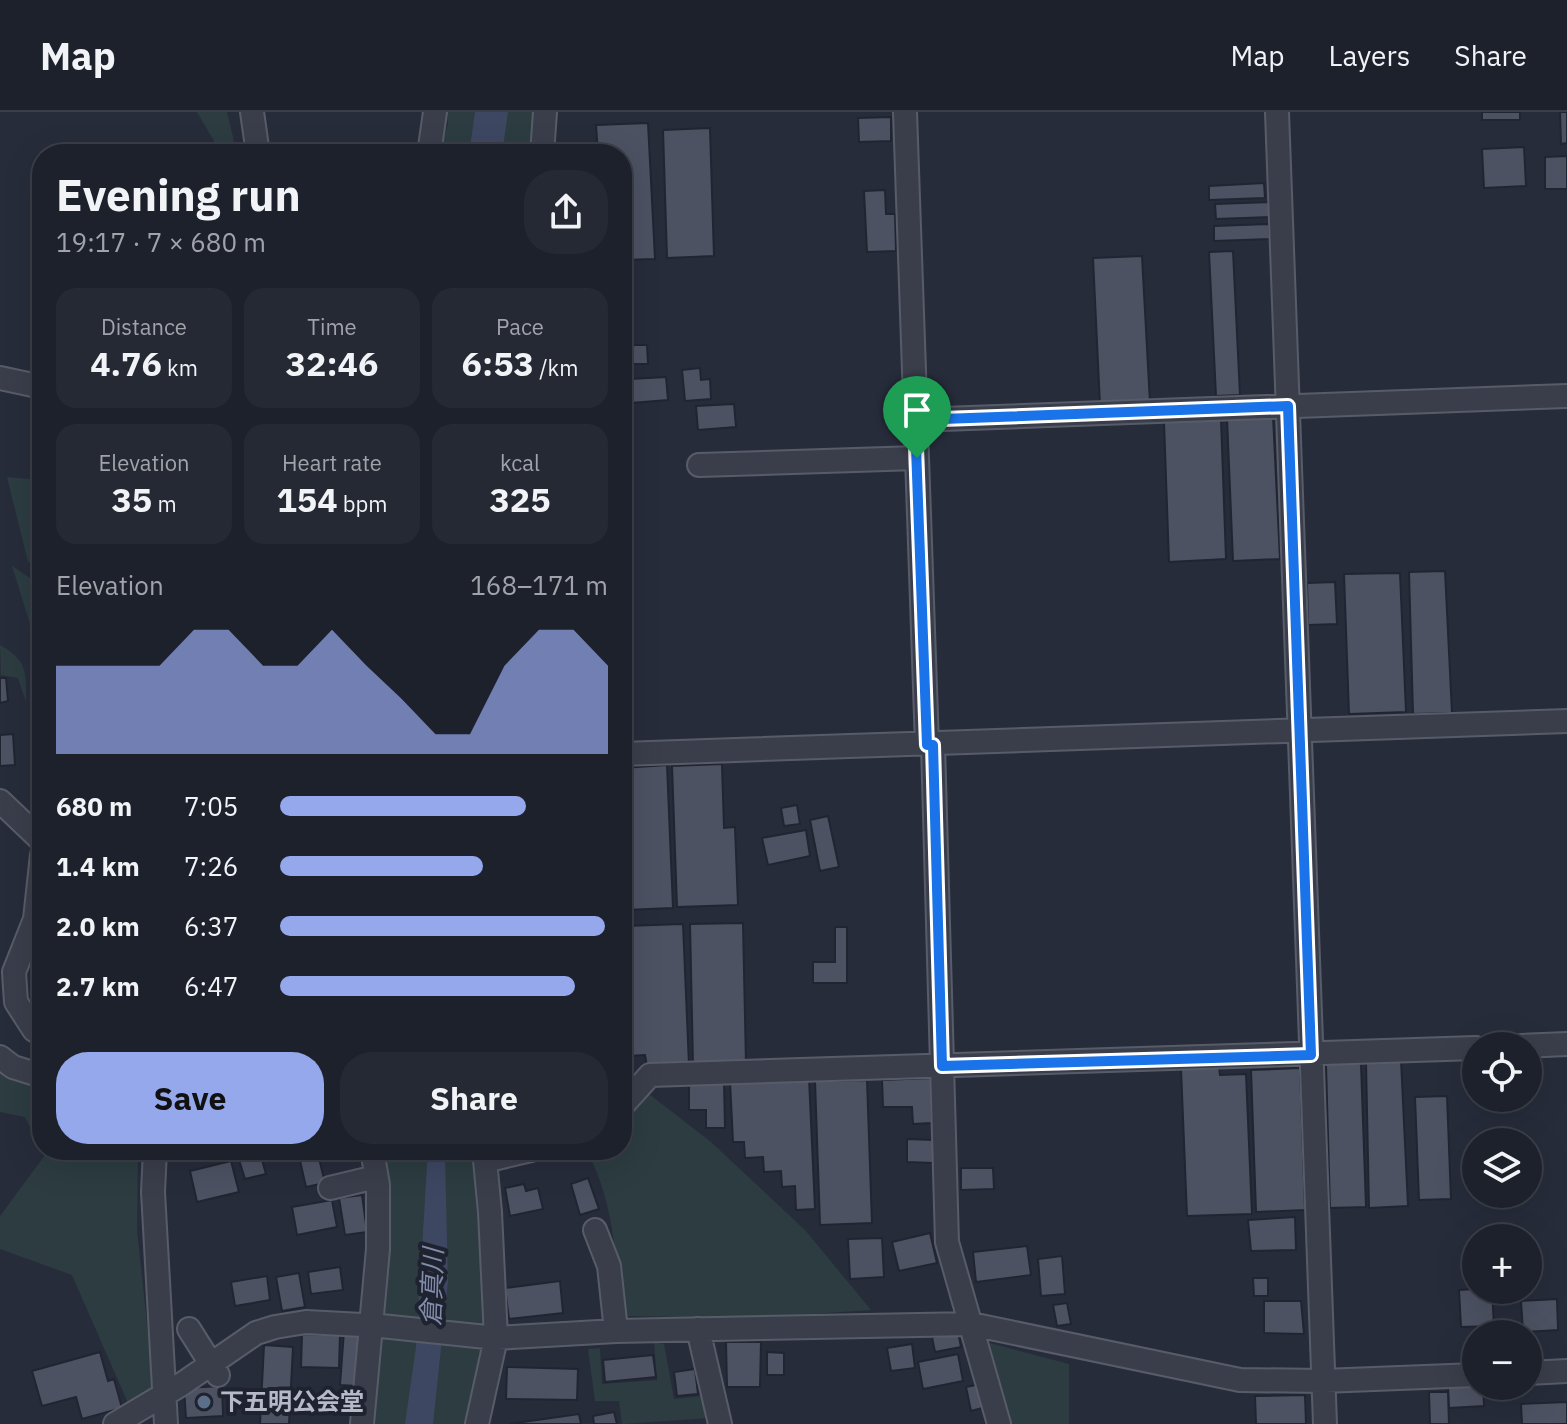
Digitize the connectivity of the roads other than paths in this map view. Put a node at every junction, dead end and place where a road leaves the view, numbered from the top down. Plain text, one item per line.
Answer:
1 (252, 112) edge
2 (435, 112) edge
3 (545, 112) edge
4 (905, 112) edge
5 (1277, 112) edge
6 (257, 144) edge
7 (430, 144) edge
8 (543, 144) edge
9 (0, 378) edge
10 (32, 385) edge
11 (1567, 396) edge
12 (1288, 406) junction
13 (915, 420) junction
14 (917, 458) junction
15 (699, 465) dead end
16 (1567, 721) edge
17 (1300, 732) junction
18 (930, 745) junction
19 (632, 754) edge
20 (0, 801) edge
21 (32, 831) edge
22 (32, 927) edge
23 (32, 1027) edge
24 (1567, 1044) edge
25 (1542, 1045) edge
26 (1462, 1049) edge
27 (1311, 1055) junction
28 (0, 1057) edge
29 (942, 1066) junction
30 (32, 1073) edge
31 (632, 1095) edge
32 (155, 1160) edge
33 (373, 1160) edge
34 (485, 1160) edge
35 (376, 1177) junction
36 (330, 1188) dead end
37 (595, 1230) dead end
38 (971, 1324) junction
39 (375, 1326) junction
40 (189, 1329) dead end
41 (698, 1329) junction
42 (616, 1331) junction
43 (496, 1338) junction
44 (214, 1371) junction
45 (1567, 1371) edge
46 (1542, 1372) edge
47 (1462, 1376) edge
48 (1323, 1381) junction
49 (164, 1394) junction
50 (991, 1420) edge
51 (115, 1424) edge
52 (166, 1424) edge
53 (362, 1424) edge
54 (477, 1424) edge
55 (720, 1424) edge
56 (1325, 1424) edge

1 - 6 street
2 - 7 street
3 - 8 street
4 - 13 street
5 - 12 street
9 - 10 street
11 - 12 street
12 - 13 street
12 - 17 street
13 - 14 street
14 - 15 street
14 - 18 street
16 - 17 street
17 - 18 street
17 - 27 street
18 - 19 street
18 - 29 street
20 - 21 street
22 - 23 street
24 - 25 street
26 - 27 street
27 - 29 street
27 - 48 street
28 - 30 street
29 - 31 street
29 - 38 street
32 - 49 street
33 - 35 street
34 - 43 street
35 - 36 street
35 - 39 street
37 - 42 street
38 - 41 street
38 - 48 street
38 - 50 street
39 - 43 street
39 - 44 street
39 - 53 street
40 - 44 street
41 - 42 street
41 - 55 street
42 - 43 street
43 - 54 street
44 - 49 street
45 - 46 street
47 - 48 street
48 - 56 street
49 - 51 street
49 - 52 street

